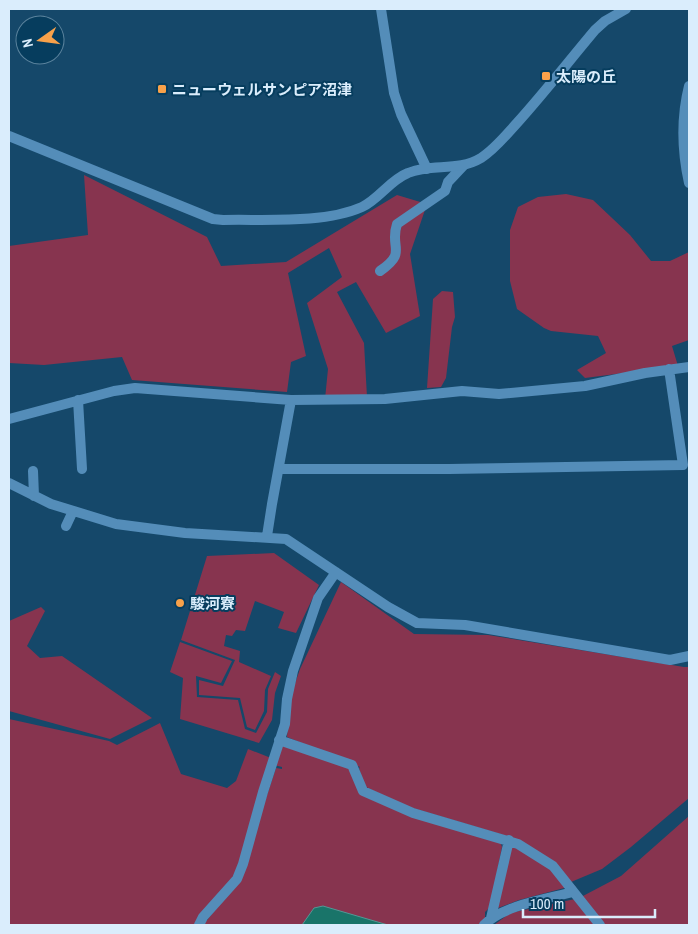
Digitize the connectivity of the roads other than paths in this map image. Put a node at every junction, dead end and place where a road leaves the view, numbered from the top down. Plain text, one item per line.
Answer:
1 (381, 9) edge
2 (626, 9) edge
3 (689, 86) edge
4 (9, 136) edge
5 (464, 165) junction
6 (427, 169) junction
7 (689, 183) edge
8 (380, 271) dead end
9 (689, 367) edge
10 (669, 369) junction
11 (78, 400) junction
12 (291, 400) junction
13 (9, 419) edge
14 (279, 469) junction
15 (82, 470) dead end
16 (34, 471) dead end
17 (9, 483) edge
18 (34, 496) junction
19 (73, 512) junction
20 (66, 526) dead end
21 (268, 536) junction
22 (336, 572) junction
23 (689, 656) edge
24 (279, 740) junction
25 (509, 840) junction
26 (573, 892) junction
27 (488, 922) edge
28 (199, 925) edge
29 (600, 925) edge

1 - 6 street
2 - 5 street
3 - 7 street
4 - 6 street
5 - 6 street
5 - 8 street
9 - 10 street
10 - 12 street
10 - 14 street
11 - 12 street
11 - 13 street
11 - 15 street
12 - 14 street
14 - 21 street
16 - 18 street
17 - 18 street
18 - 19 street
19 - 20 street
19 - 21 street
21 - 22 street
22 - 23 street
22 - 24 street
24 - 25 street
24 - 28 street
25 - 26 street
25 - 27 street
26 - 27 street
26 - 29 street

